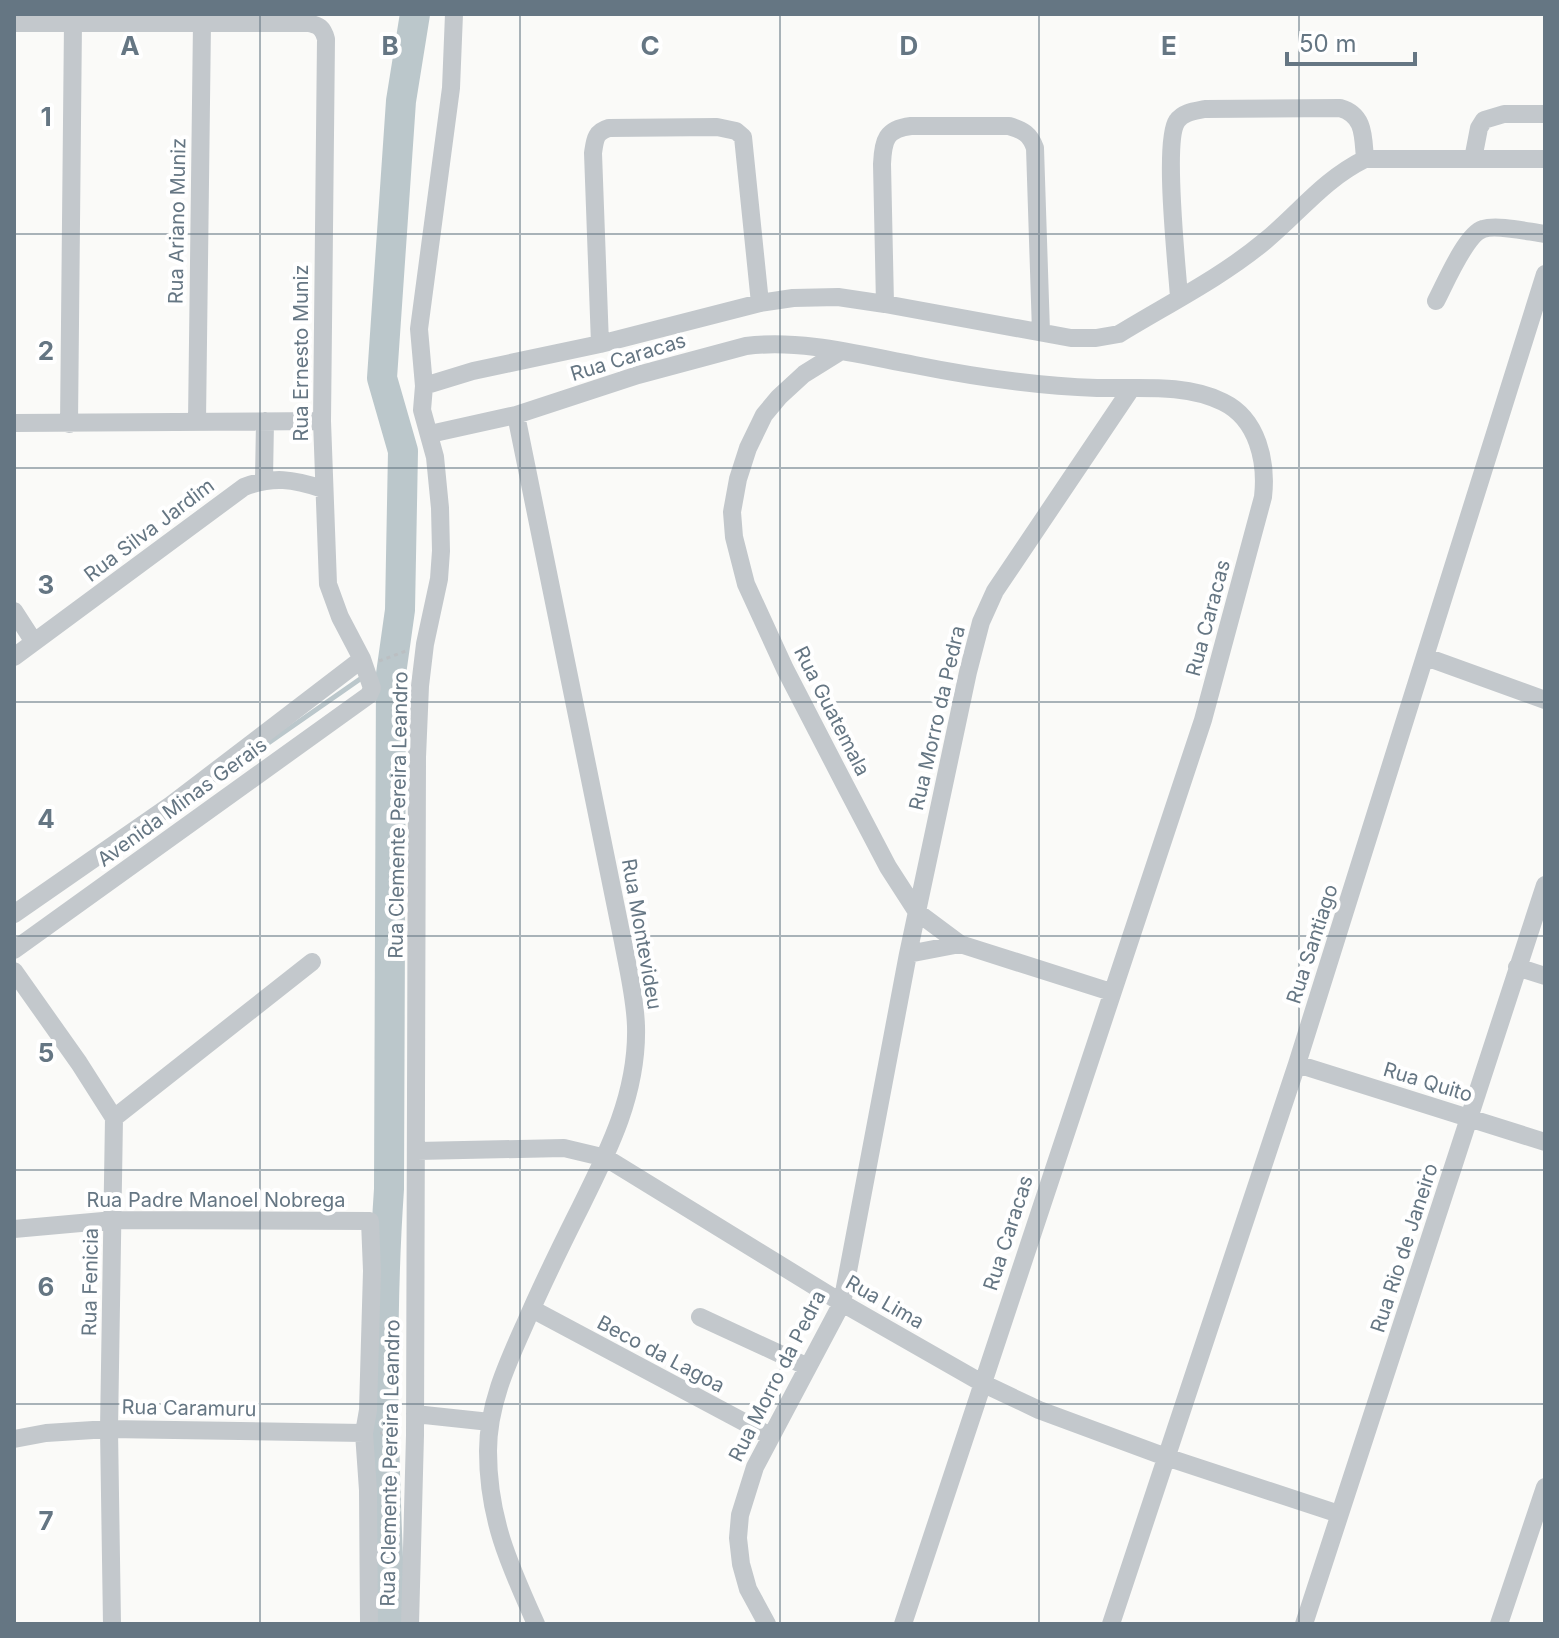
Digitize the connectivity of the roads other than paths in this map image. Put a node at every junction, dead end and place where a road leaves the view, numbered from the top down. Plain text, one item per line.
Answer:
1 (454, 14) edge
2 (73, 22) junction
3 (202, 22) junction
4 (14, 23) edge
5 (1545, 114) edge
6 (1365, 159) junction
7 (1473, 159) junction
8 (1545, 159) edge
9 (1545, 234) edge
10 (1545, 274) edge
11 (1179, 297) junction
12 (1436, 301) dead end
13 (760, 303) junction
14 (885, 304) junction
15 (1041, 332) junction
16 (600, 344) junction
17 (841, 351) junction
18 (424, 386) junction
19 (1131, 389) junction
20 (516, 415) junction
21 (265, 421) junction
22 (322, 421) junction
23 (197, 422) junction
24 (14, 423) edge
25 (69, 424) junction
26 (430, 434) junction
27 (264, 479) junction
28 (323, 489) junction
29 (14, 611) edge
30 (34, 642) junction
31 (14, 657) edge
32 (1426, 657) junction
33 (366, 664) junction
34 (372, 688) joint
35 (1545, 700) edge
36 (1545, 885) edge
37 (917, 912) junction
38 (14, 914) edge
39 (960, 944) junction
40 (14, 950) edge
41 (908, 954) junction
42 (312, 962) dead end
43 (1517, 967) junction
44 (14, 971) edge
45 (1545, 976) edge
46 (1111, 992) junction
47 (1297, 1064) junction
48 (114, 1118) junction
49 (1470, 1119) junction
50 (1545, 1142) edge
51 (417, 1151) junction
52 (606, 1158) junction
53 (114, 1220) junction
54 (14, 1229) edge
55 (842, 1303) junction
56 (532, 1309) junction
57 (700, 1317) dead end
58 (808, 1367) junction
59 (982, 1383) junction
60 (415, 1414) junction
61 (490, 1422) junction
62 (109, 1429) junction
63 (367, 1433) junction
64 (770, 1436) junction
65 (14, 1439) edge
66 (1166, 1457) junction
67 (1545, 1487) edge
68 (1339, 1514) junction
69 (112, 1624) edge
70 (369, 1624) edge
71 (410, 1624) edge
72 (536, 1624) edge
73 (767, 1624) edge
74 (903, 1624) edge
75 (1111, 1624) edge
76 (1304, 1624) edge
77 (1499, 1624) edge

1 - 18 street, Rua Clemente Pereira Leandro
2 - 3 street
2 - 4 street
2 - 25 street
3 - 22 street, Rua Ernesto Muniz
3 - 23 street, Rua Ariano Muniz
5 - 7 street
6 - 7 street
6 - 11 street
6 - 11 street
7 - 8 street
9 - 12 street
10 - 32 street, Rua Santiago
11 - 15 street
13 - 14 street
13 - 16 street
13 - 16 street
14 - 15 street
14 - 15 street
16 - 18 street
17 - 19 street, Rua Caracas
17 - 20 street, Rua Caracas
17 - 37 street, Rua Guatemala
18 - 26 street, Rua Clemente Pereira Leandro
19 - 37 street, Rua Morro da Pedra
19 - 46 street, Rua Caracas
20 - 26 street, Rua Caracas
20 - 52 street, Rua Montevideu
21 - 22 street
21 - 23 street
21 - 27 street
22 - 28 street, Rua Ernesto Muniz
23 - 25 street
24 - 25 street
26 - 51 street, Rua Clemente Pereira Leandro
27 - 28 street
27 - 30 street, Rua Silva Jardim
28 - 33 street, Rua Ernesto Muniz
29 - 30 street
30 - 31 street, Rua Silva Jardim
32 - 35 street
32 - 47 street, Rua Santiago
33 - 34 street, Rua Ernesto Muniz
33 - 38 street, Avenida Minas Gerais
34 - 40 street, Avenida Minas Gerais
36 - 43 street, Rua Rio de Janeiro
37 - 39 street, Rua Guatemala
37 - 41 street, Rua Morro da Pedra
39 - 41 street
39 - 46 street, Rua Guatemala
41 - 55 street, Rua Morro da Pedra
42 - 48 street
43 - 45 street
43 - 49 street, Rua Rio de Janeiro
44 - 48 street
46 - 59 street, Rua Caracas
47 - 49 street, Rua Quito
47 - 66 street, Rua Santiago
48 - 53 street, Rua Fenicia
49 - 50 street, Rua Quito
49 - 68 street, Rua Rio de Janeiro
51 - 52 street, Rua Lima
51 - 60 street, Rua Clemente Pereira Leandro
52 - 55 street, Rua Lima
52 - 56 street, Rua Montevideu
53 - 54 street, Rua Padre Manoel Nobrega
53 - 62 street, Rua Fenicia
53 - 63 street, Rua Padre Manoel Nobrega
55 - 58 street, Rua Morro da Pedra
55 - 59 street, Rua Lima
56 - 61 street, Rua Montevideu
56 - 64 street, Beco da Lagoa
57 - 58 street
58 - 64 street, Rua Morro da Pedra
59 - 66 street, Rua Lima
59 - 74 street, Rua Caracas
60 - 61 street
60 - 71 street, Rua Clemente Pereira Leandro
61 - 72 street, Rua Montevideu
62 - 63 street, Rua Caramuru
62 - 65 street, Rua Caramuru
62 - 69 street, Rua Fenicia
63 - 70 street
64 - 73 street, Rua Morro da Pedra
66 - 68 street, Rua Lima
66 - 75 street, Rua Santiago
67 - 77 street
68 - 76 street, Rua Rio de Janeiro

